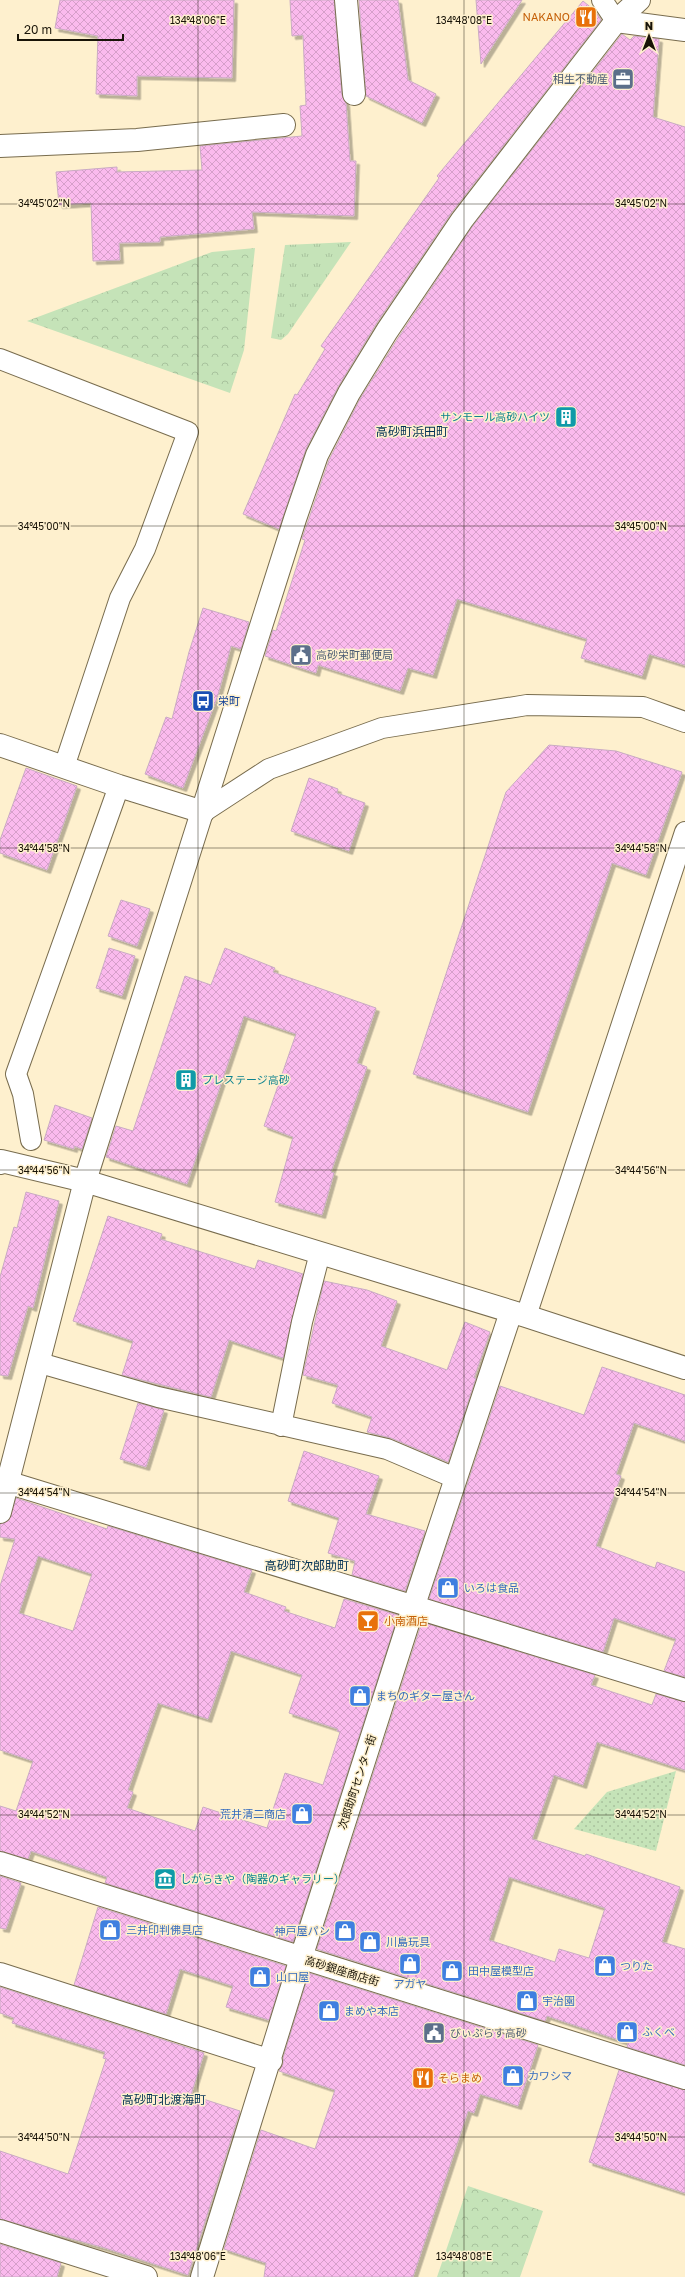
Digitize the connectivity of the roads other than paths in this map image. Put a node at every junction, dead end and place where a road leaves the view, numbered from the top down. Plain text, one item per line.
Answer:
1 (346, 0) edge
2 (602, 0) edge
3 (640, 0) edge
4 (616, 22) junction
5 (685, 30) edge
6 (354, 94) dead end
7 (284, 125) dead end
8 (0, 146) edge
9 (0, 359) edge
10 (685, 722) edge
11 (0, 745) edge
12 (64, 767) junction
13 (119, 786) junction
14 (203, 812) junction
15 (685, 832) edge
16 (31, 1140) dead end
17 (0, 1162) edge
18 (86, 1181) junction
19 (320, 1253) junction
20 (518, 1314) junction
21 (40, 1363) junction
22 (685, 1368) edge
23 (281, 1426) junction
24 (455, 1478) junction
25 (4, 1482) edge
26 (0, 1512) edge
27 (414, 1605) junction
28 (685, 1690) edge
29 (0, 1863) edge
30 (301, 1958) junction
31 (0, 1974) edge
32 (271, 2061) junction
33 (685, 2078) edge
34 (0, 2231) edge
35 (146, 2277) edge
36 (202, 2277) edge

1 - 6 street
2 - 4 lane
3 - 4 street
4 - 5 street
4 - 14 street
7 - 8 street
9 - 12 lane
10 - 14 lane
11 - 12 street
12 - 13 street
13 - 14 street
13 - 16 lane
14 - 18 street
15 - 20 lane
17 - 18 street
18 - 19 street
18 - 21 street
19 - 20 street
19 - 23 lane
20 - 22 street
20 - 24 street, 次郎助町センター街
21 - 23 lane
21 - 25 street
23 - 24 lane
24 - 27 street, 次郎助町センター街
25 - 26 street
25 - 27 street
27 - 28 street
27 - 30 street, 次郎助町センター街
29 - 30 street, 高砂銀座商店街
30 - 32 street, 次郎助町センター街
30 - 33 street, 高砂銀座商店街
31 - 32 street
32 - 36 street, 次郎助町センター街
34 - 35 street

